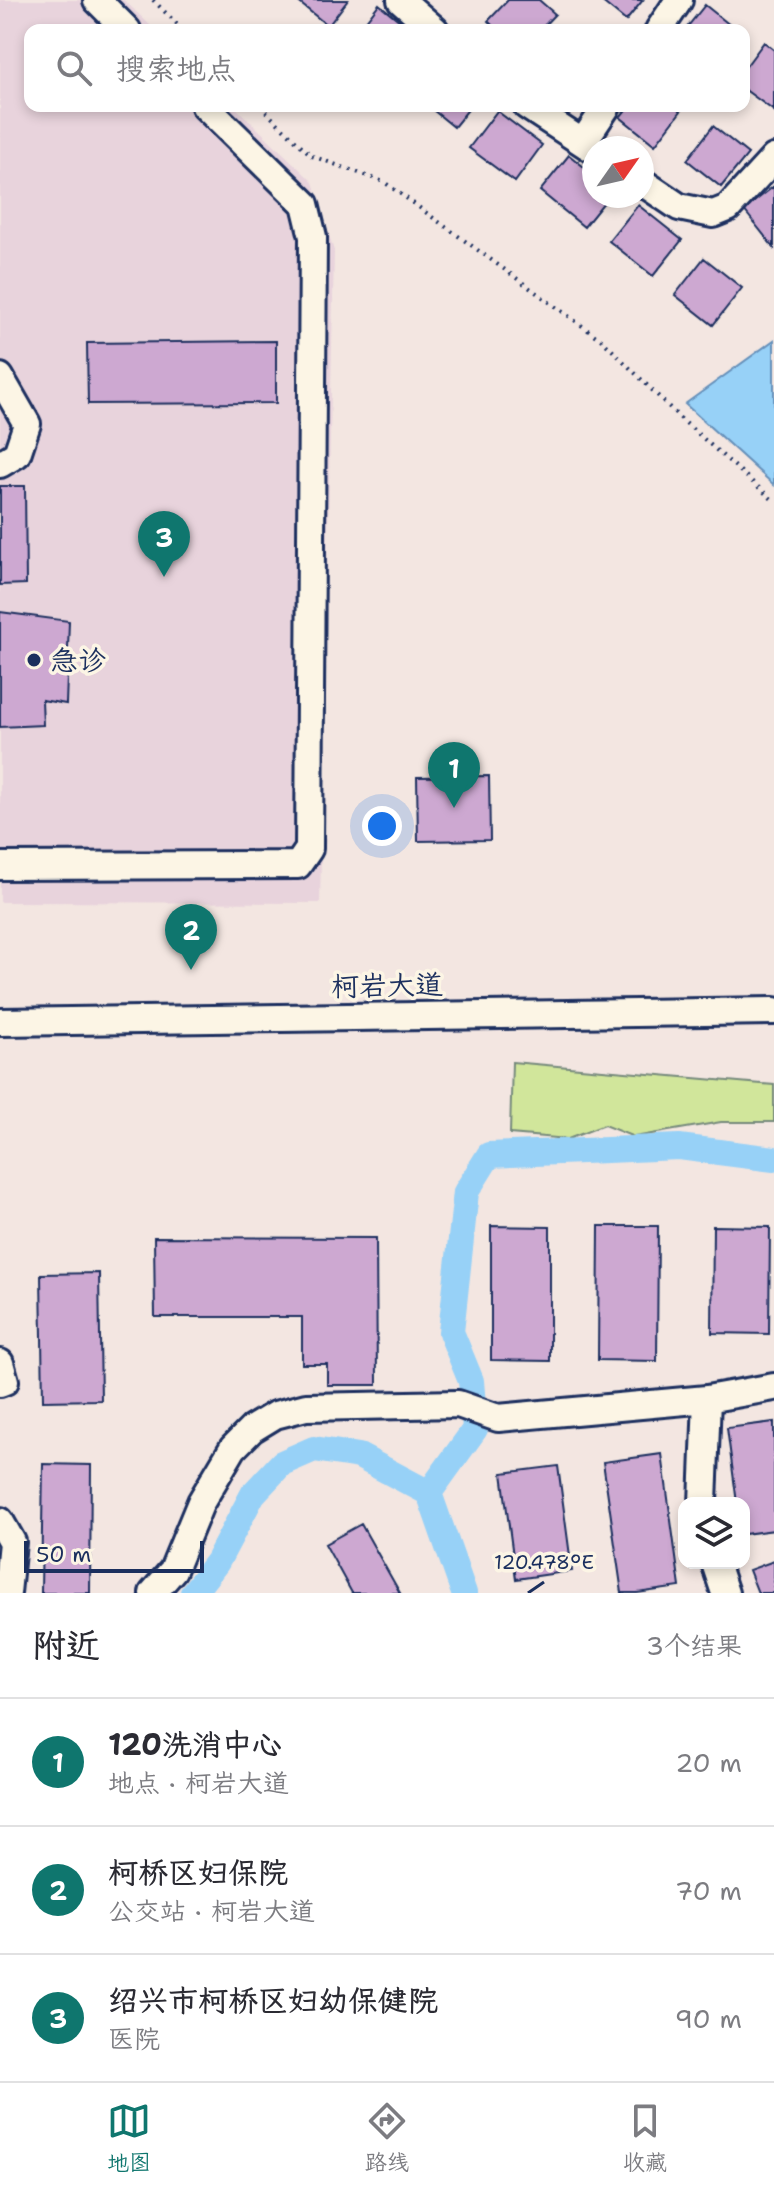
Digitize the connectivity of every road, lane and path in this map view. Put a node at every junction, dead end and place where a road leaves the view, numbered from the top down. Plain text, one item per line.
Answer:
1 (97, 0) edge
2 (153, 0) edge
3 (401, 0) edge
4 (679, 0) edge
5 (121, 24) edge
6 (177, 24) edge
7 (428, 24) edge
8 (663, 24) edge
9 (211, 112) edge
10 (266, 112) edge
11 (536, 112) edge
12 (604, 112) edge
13 (593, 136) edge
14 (582, 142) edge
15 (774, 158) edge
16 (654, 190) edge
17 (0, 377) edge
18 (0, 464) edge
19 (774, 501) edge
20 (0, 866) edge
21 (774, 1011) edge
22 (0, 1022) edge
23 (0, 1363) edge
24 (0, 1383) edge
25 (774, 1387) edge
26 (707, 1399) junction
27 (703, 1497) edge
28 (0, 1521) edge
29 (717, 1569) edge
30 (7, 1593) edge
31 (153, 1593) edge
32 (725, 1593) edge

1 - 5 street
2 - 6 path
3 - 7 street
4 - 8 street
9 - 20 street
10 - 19 path
11 - 14 street
12 - 13 street
15 - 16 street
17 - 18 street
21 - 22 street, 柯岩大道
23 - 24 street
25 - 26 street
26 - 27 street
26 - 31 street
28 - 30 street
29 - 32 street

